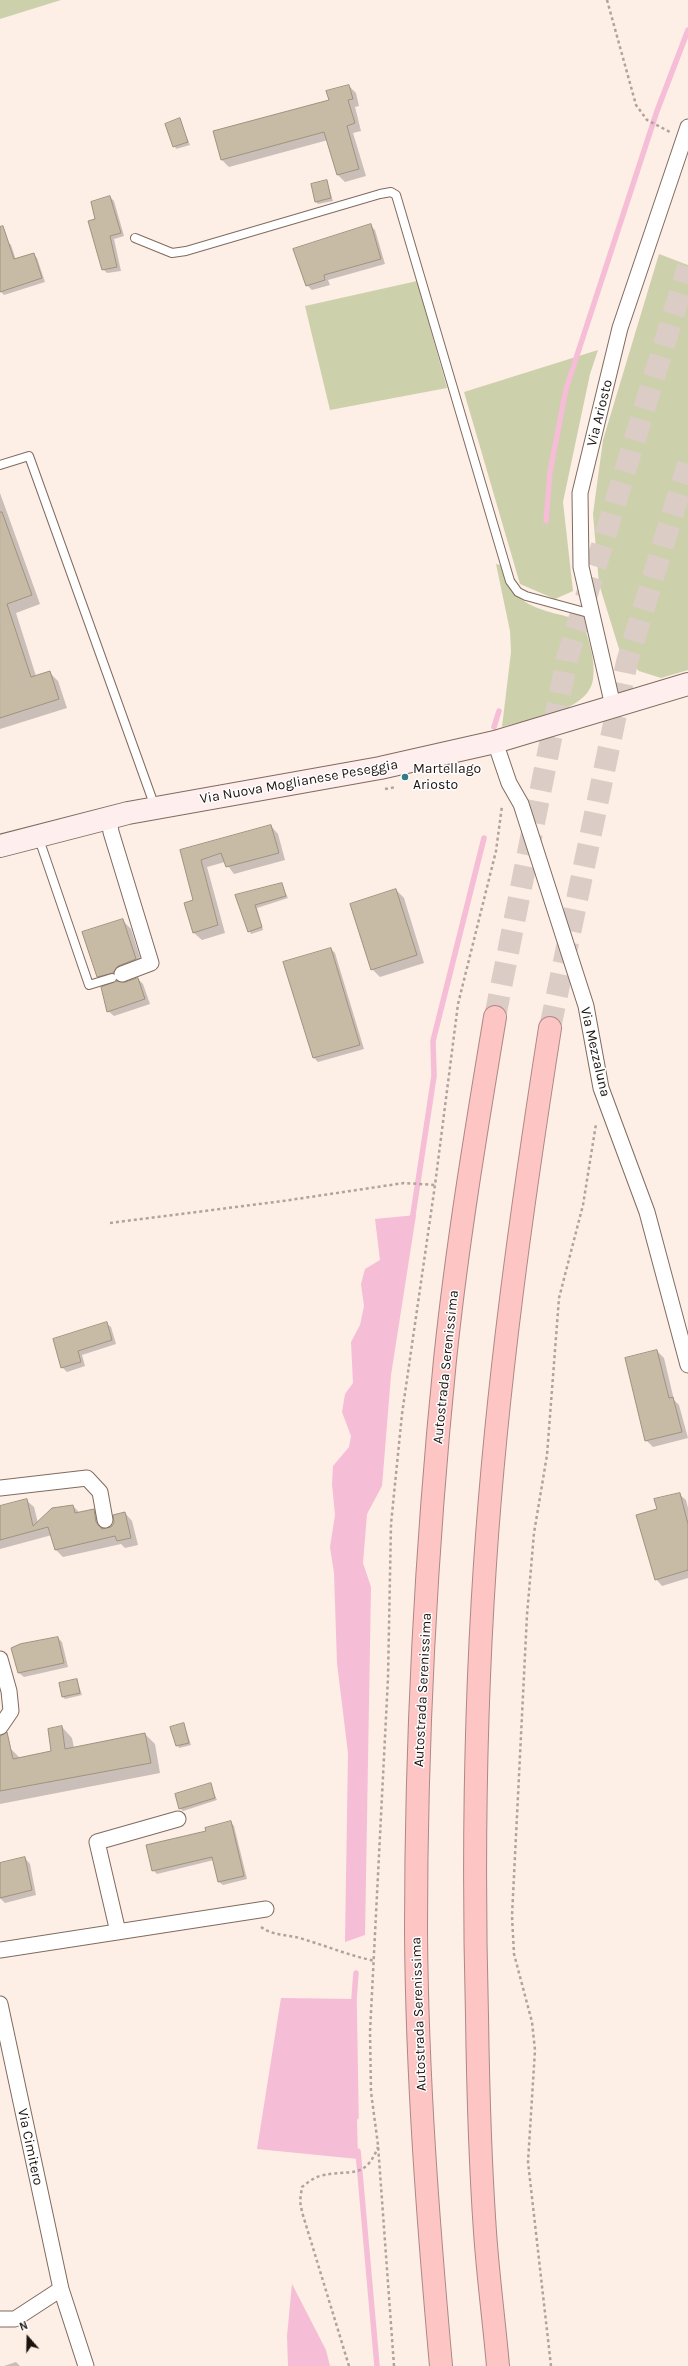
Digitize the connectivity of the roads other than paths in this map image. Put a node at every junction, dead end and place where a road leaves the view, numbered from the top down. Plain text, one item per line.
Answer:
1 (688, 127) edge
2 (135, 238) dead end
3 (0, 465) edge
4 (592, 614) junction
5 (688, 684) edge
6 (613, 706) junction
7 (495, 742) junction
8 (155, 808) junction
9 (109, 818) junction
10 (38, 836) junction
11 (0, 846) edge
12 (117, 976) joint
13 (495, 1017) tunnel mouth
14 (550, 1028) tunnel mouth
15 (688, 1364) edge
16 (0, 1488) edge
17 (105, 1520) dead end
18 (0, 1659) edge
19 (0, 1727) edge
20 (178, 1819) dead end
21 (266, 1909) dead end
22 (118, 1932) junction
23 (0, 1950) edge
24 (0, 2004) edge
25 (61, 2289) junction
26 (0, 2319) edge
27 (86, 2366) edge
28 (441, 2366) edge
29 (498, 2366) edge

1 - 4 street, Via Ariosto
2 - 4 lane
3 - 8 lane
4 - 6 street, Via Ariosto
5 - 6 main road, Via Nuova Moglianese Peseggia
6 - 7 main road, Via Nuova Moglianese Peseggia
7 - 8 main road, Via Nuova Moglianese Peseggia
7 - 15 street, Via Mezzaluna
8 - 9 main road, Via Nuova Moglianese Peseggia
9 - 10 main road, Via Nuova Moglianese Peseggia
9 - 12 street
10 - 11 main road, Via Nuova Moglianese Peseggia
10 - 12 lane
13 - 28 highway, Autostrada Serenissima
14 - 29 highway
16 - 17 street
18 - 19 street
20 - 22 street
21 - 22 street
22 - 23 street
24 - 25 street, Via Cimitero
25 - 26 street
25 - 27 street, Via Cimitero

